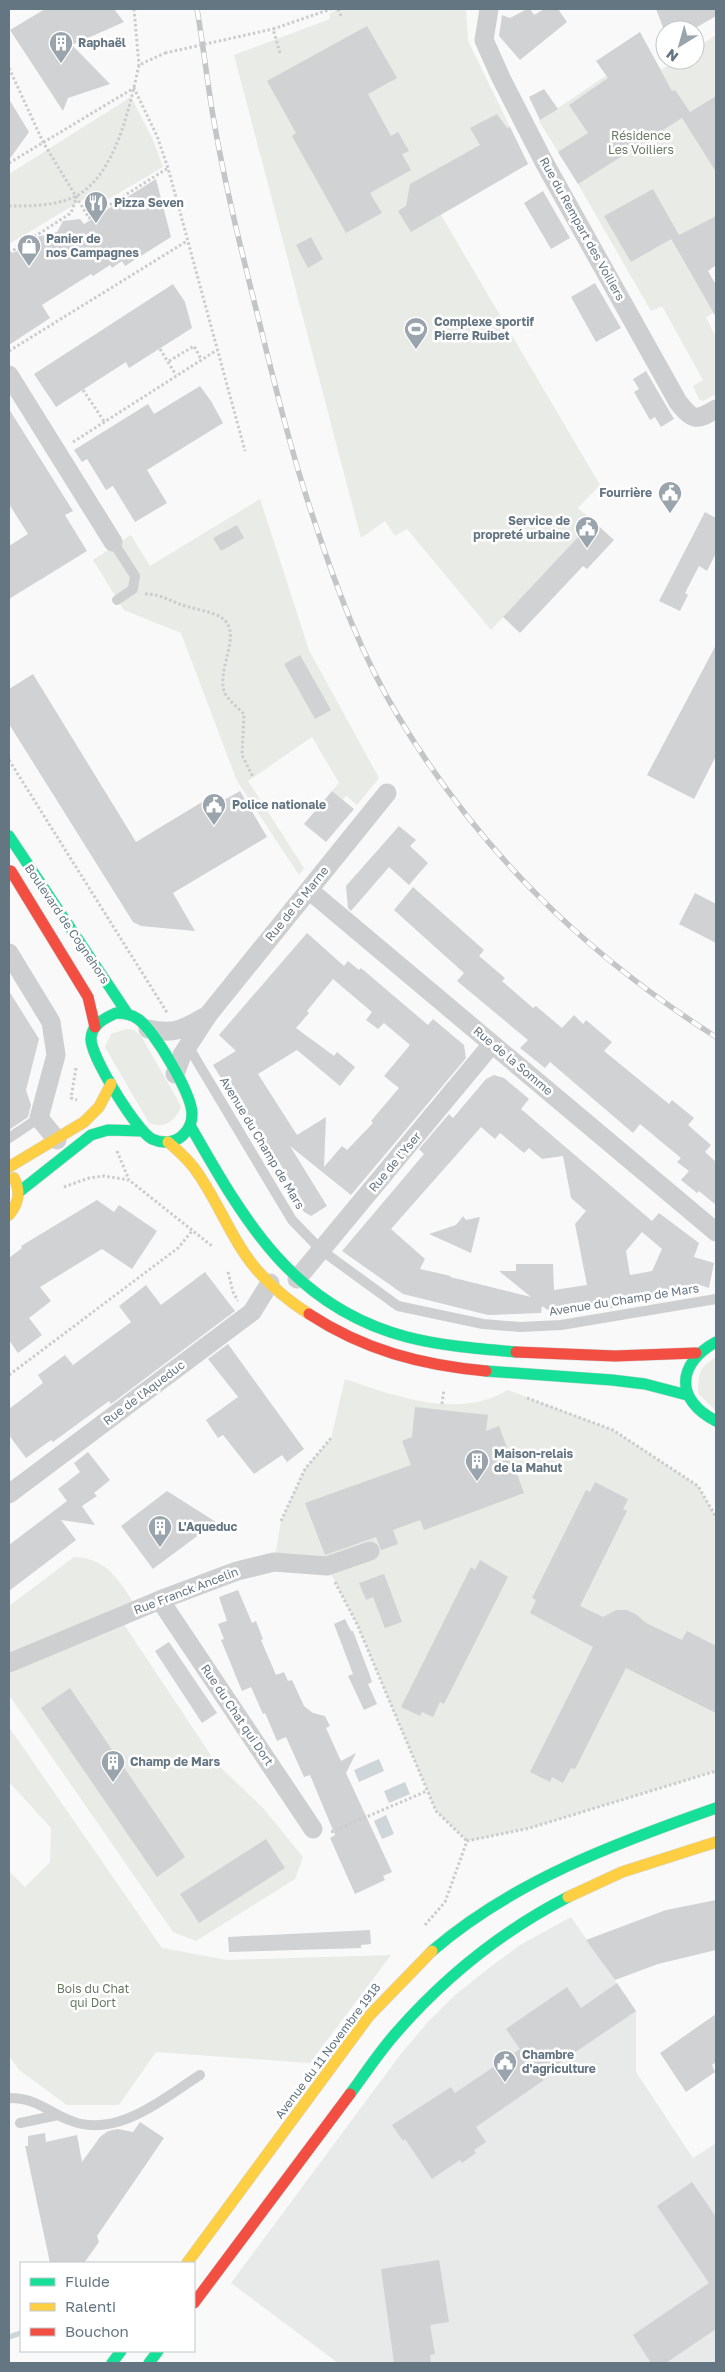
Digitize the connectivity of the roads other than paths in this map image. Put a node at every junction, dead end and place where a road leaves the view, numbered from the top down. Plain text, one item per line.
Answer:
1 (489, 9) edge
2 (9, 375) edge
3 (716, 410) edge
4 (113, 542) joint
5 (117, 600) dead end
6 (387, 793) dead end
7 (9, 836) edge
8 (9, 868) edge
9 (309, 890) junction
10 (9, 952) edge
11 (127, 1013) junction
12 (95, 1027) junction
13 (148, 1029) junction
14 (183, 1038) junction
15 (492, 1044) junction
16 (175, 1074) junction
17 (111, 1084) junction
18 (39, 1118) junction
19 (191, 1127) junction
20 (143, 1131) junction
21 (9, 1138) edge
22 (57, 1140) junction
23 (168, 1142) junction
24 (9, 1167) edge
25 (9, 1172) edge
26 (19, 1192) junction
27 (9, 1215) edge
28 (716, 1232) edge
29 (322, 1250) junction
30 (297, 1279) junction
31 (270, 1284) junction
32 (716, 1299) edge
33 (716, 1342) edge
34 (696, 1353) junction
35 (687, 1395) junction
36 (716, 1421) edge
37 (9, 1494) edge
38 (370, 1551) dead end
39 (160, 1600) junction
40 (9, 1663) edge
41 (716, 1808) edge
42 (313, 1829) road end
43 (716, 1842) edge
44 (200, 2075) dead end
45 (9, 2098) edge
46 (58, 2115) junction
47 (20, 2123) dead end
48 (188, 2262) edge
49 (195, 2302) edge
50 (120, 2352) edge
51 (157, 2352) edge
52 (112, 2363) edge
53 (149, 2363) edge

1 - 3 street, Rue du Rempart des Voiliers
2 - 4 street
4 - 5 lane
6 - 9 street, Rue de la Marne
7 - 11 main road, Boulevard de Cognehors
8 - 12 main road, Boulevard de Cognehors
9 - 14 street, Rue de la Marne
9 - 15 street, Rue de la Somme
10 - 18 street
11 - 12 main road
11 - 13 main road, Boulevard de Cognehors
12 - 17 main road, Boulevard de Cognehors
13 - 14 street
13 - 16 main road
14 - 16 street, Rue de la Marne
14 - 29 lane, Avenue du Champ de Mars
15 - 28 street, Rue de la Somme
15 - 29 street, Rue de l'Yser
16 - 19 main road
17 - 20 main road, Boulevard de Cognehors
17 - 22 main road
18 - 21 lane
18 - 22 street
19 - 23 main road
19 - 30 main road
20 - 23 main road
20 - 26 main road
22 - 24 main road
23 - 31 main road
25 - 26 main road
26 - 27 main road
29 - 30 street, Rue de l'Yser
29 - 32 lane, Avenue du Champ de Mars
30 - 34 main road
31 - 35 main road
31 - 37 street, Rue de l'Aqueduc
33 - 34 main road
34 - 35 main road
35 - 36 main road
38 - 39 street, Rue Franck Ancelin
39 - 40 street, Rue Franck Ancelin
39 - 42 street, Rue du Chat qui Dort
41 - 48 main road, Avenue du 11 Novembre 1918
43 - 49 main road
44 - 46 lane
45 - 46 lane
46 - 47 lane
50 - 52 main road
51 - 53 main road

